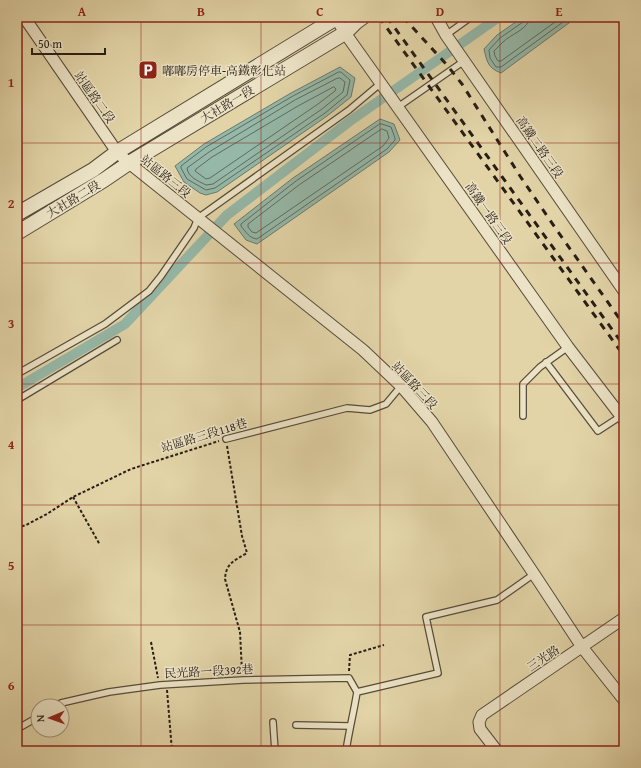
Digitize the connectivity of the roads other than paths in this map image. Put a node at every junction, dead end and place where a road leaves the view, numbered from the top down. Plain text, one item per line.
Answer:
1 (24, 17) edge
2 (363, 17) edge
3 (436, 17) edge
4 (471, 17) edge
5 (337, 18) edge
6 (345, 33) junction
7 (446, 35) junction
8 (464, 61) junction
9 (381, 83) junction
10 (398, 107) junction
11 (117, 152) junction
12 (129, 163) junction
13 (17, 214) edge
14 (198, 218) junction
15 (17, 233) edge
16 (624, 291) edge
17 (117, 340) dead end
18 (568, 347) junction
19 (546, 362) junction
20 (17, 374) edge
21 (401, 386) junction
22 (17, 400) edge
23 (523, 416) dead end
24 (622, 418) edge
25 (226, 439) road end
26 (534, 574) junction
27 (624, 618) edge
28 (582, 647) junction
29 (357, 692) junction
30 (624, 700) edge
31 (70, 701) edge
32 (30, 722) edge
33 (273, 722) dead end
34 (296, 725) dead end
35 (350, 726) junction
36 (17, 729) edge
37 (275, 751) edge
38 (346, 751) edge
39 (497, 751) edge

1 - 11 street, 站區路二段
2 - 6 street, 大社路一段
3 - 7 street, 高鐵二路三段
4 - 7 lane
5 - 6 street, 高鐵一路三段
5 - 11 street, 大社路一段
6 - 9 street, 高鐵一路三段
6 - 12 street, 大社路一段
7 - 8 street, 高鐵二路三段
8 - 10 lane
8 - 16 street, 高鐵二路三段
9 - 10 street, 高鐵一路三段
9 - 14 lane
10 - 18 street, 高鐵一路三段
11 - 12 street, 站區路三段
11 - 13 street, 大社路二段
12 - 14 street, 站區路三段
12 - 15 street, 大社路二段
14 - 20 lane
14 - 21 street, 站區路三段
17 - 22 lane
18 - 19 lane
18 - 24 street, 高鐵一路三段
19 - 23 lane
19 - 24 lane
21 - 25 lane, 站區路三段118巷
21 - 26 street, 站區路三段
26 - 28 street, 站區路三段
26 - 29 lane
27 - 28 street, 三光路
28 - 30 street, 站區路三段
28 - 39 street, 三光路
29 - 31 lane, 民光路一段392巷
29 - 35 lane
32 - 36 lane
33 - 37 lane
34 - 35 lane
35 - 38 lane

